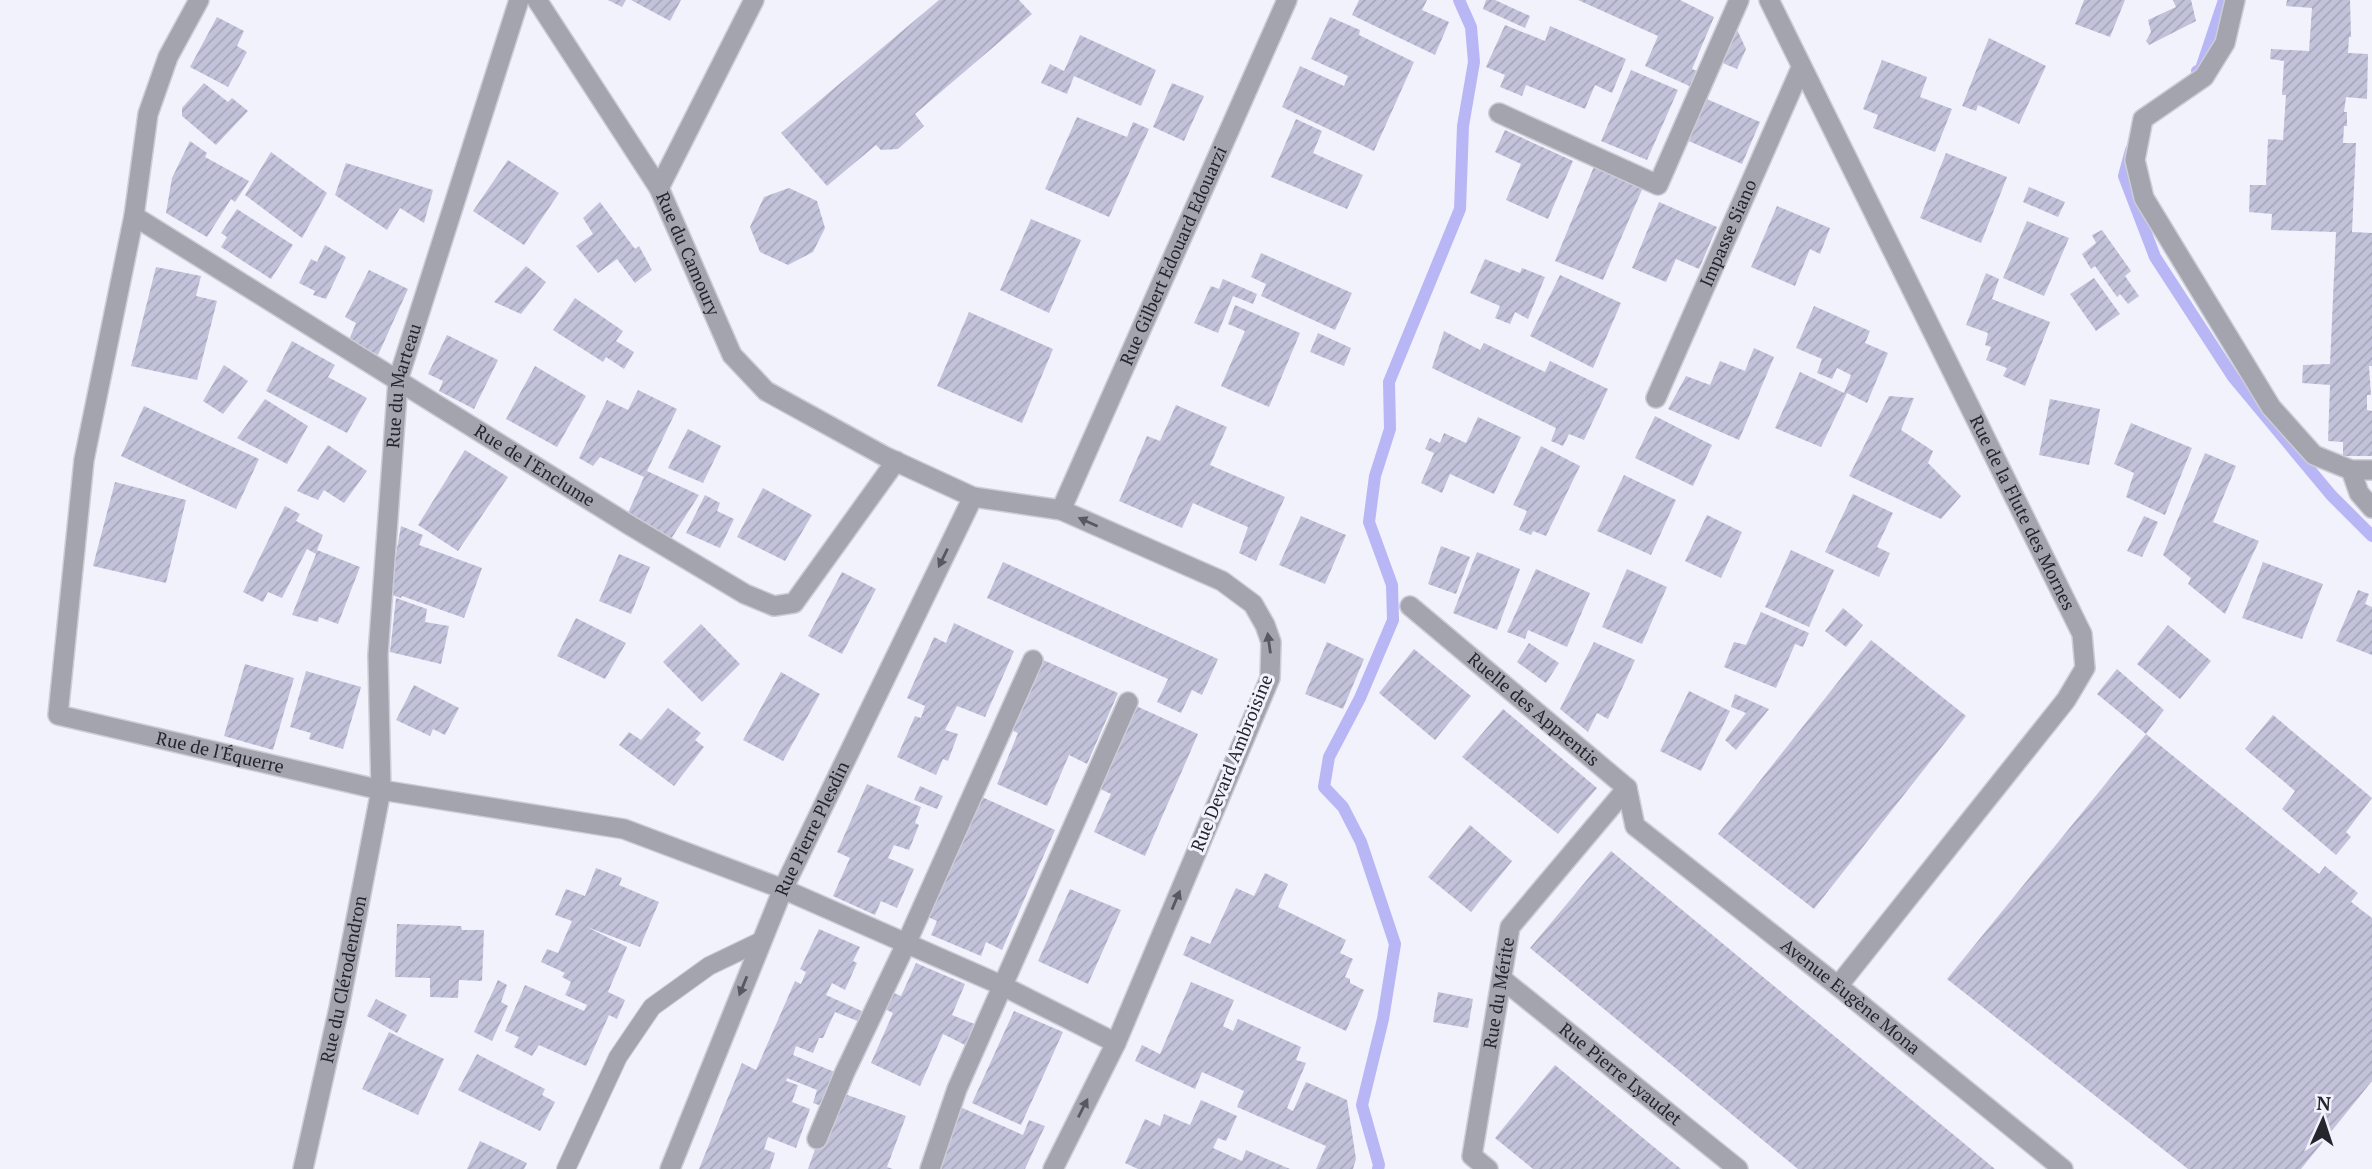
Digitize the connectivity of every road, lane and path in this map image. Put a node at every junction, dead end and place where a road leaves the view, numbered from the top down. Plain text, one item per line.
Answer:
1 (199, 0) edge
2 (519, 0) edge
3 (537, 0) edge
4 (754, 0) edge
5 (1287, 0) edge
6 (1739, 0) edge
7 (1769, 0) edge
8 (2235, 0) edge
9 (1801, 68) junction
10 (1499, 113) dead end
11 (659, 188) junction
12 (134, 215) junction
13 (398, 380) junction
14 (1656, 398) dead end
15 (891, 459) junction
16 (2351, 470) junction
17 (2372, 470) edge
18 (973, 497) junction
19 (2372, 509) edge
20 (1061, 510) junction
21 (1410, 606) dead end
22 (1033, 660) dead end
23 (1128, 702) dead end
24 (1627, 788) junction
25 (381, 790) junction
26 (783, 889) junction
27 (761, 942) junction
28 (906, 944) junction
29 (1502, 979) junction
30 (1001, 985) junction
31 (1838, 986) junction
32 (1116, 1043) junction
33 (817, 1139) dead end
34 (303, 1169) edge
35 (566, 1169) edge
36 (670, 1169) edge
37 (930, 1169) edge
38 (1053, 1169) edge
39 (1488, 1169) edge
40 (1738, 1169) edge
41 (2063, 1169) edge

1 - 12 street
2 - 13 street, Rue du Marteau
3 - 11 street, Rue du Camoury
4 - 11 street
5 - 20 street, Rue Gilbert Edouard Edouarzi
6 - 10 street
7 - 9 street, Rue de la Flute des Mornes
8 - 16 street
9 - 14 street, Impasse Siano
9 - 31 street, Rue de la Flute des Mornes
11 - 15 street, Rue du Camoury
12 - 13 street, Rue de l'Enclume
12 - 25 street, Rue de l'Équerre
13 - 15 street, Rue de l'Enclume
13 - 25 street, Rue du Marteau
15 - 18 street, Rue Devard Ambroisine
16 - 17 street
16 - 19 street
18 - 20 street, Rue Devard Ambroisine
18 -> 26 street, Rue Pierre Plesdin
32 -> 20 street, Rue Devard Ambroisine
21 - 24 street, Ruelle des Apprentis
22 - 28 street
23 - 30 street
24 - 29 street, Rue du Mérite
24 - 31 street, Avenue Eugène Mona
25 - 26 street, Rue de l'Équerre
25 - 34 street, Rue du Clérodendron
26 - 27 street, Rue Pierre Plesdin
26 - 28 street, Rue de l'Équerre
27 - 35 lane
27 -> 36 street, Rue Pierre Plesdin
28 - 30 street, Rue de l'Équerre
28 - 33 street
29 - 39 street, Rue du Mérite
29 - 40 street, Rue Pierre Lyaudet
30 - 32 street, Rue de l'Équerre
30 - 37 street
31 - 41 street, Avenue Eugène Mona
38 -> 32 street, Rue Devard Ambroisine

